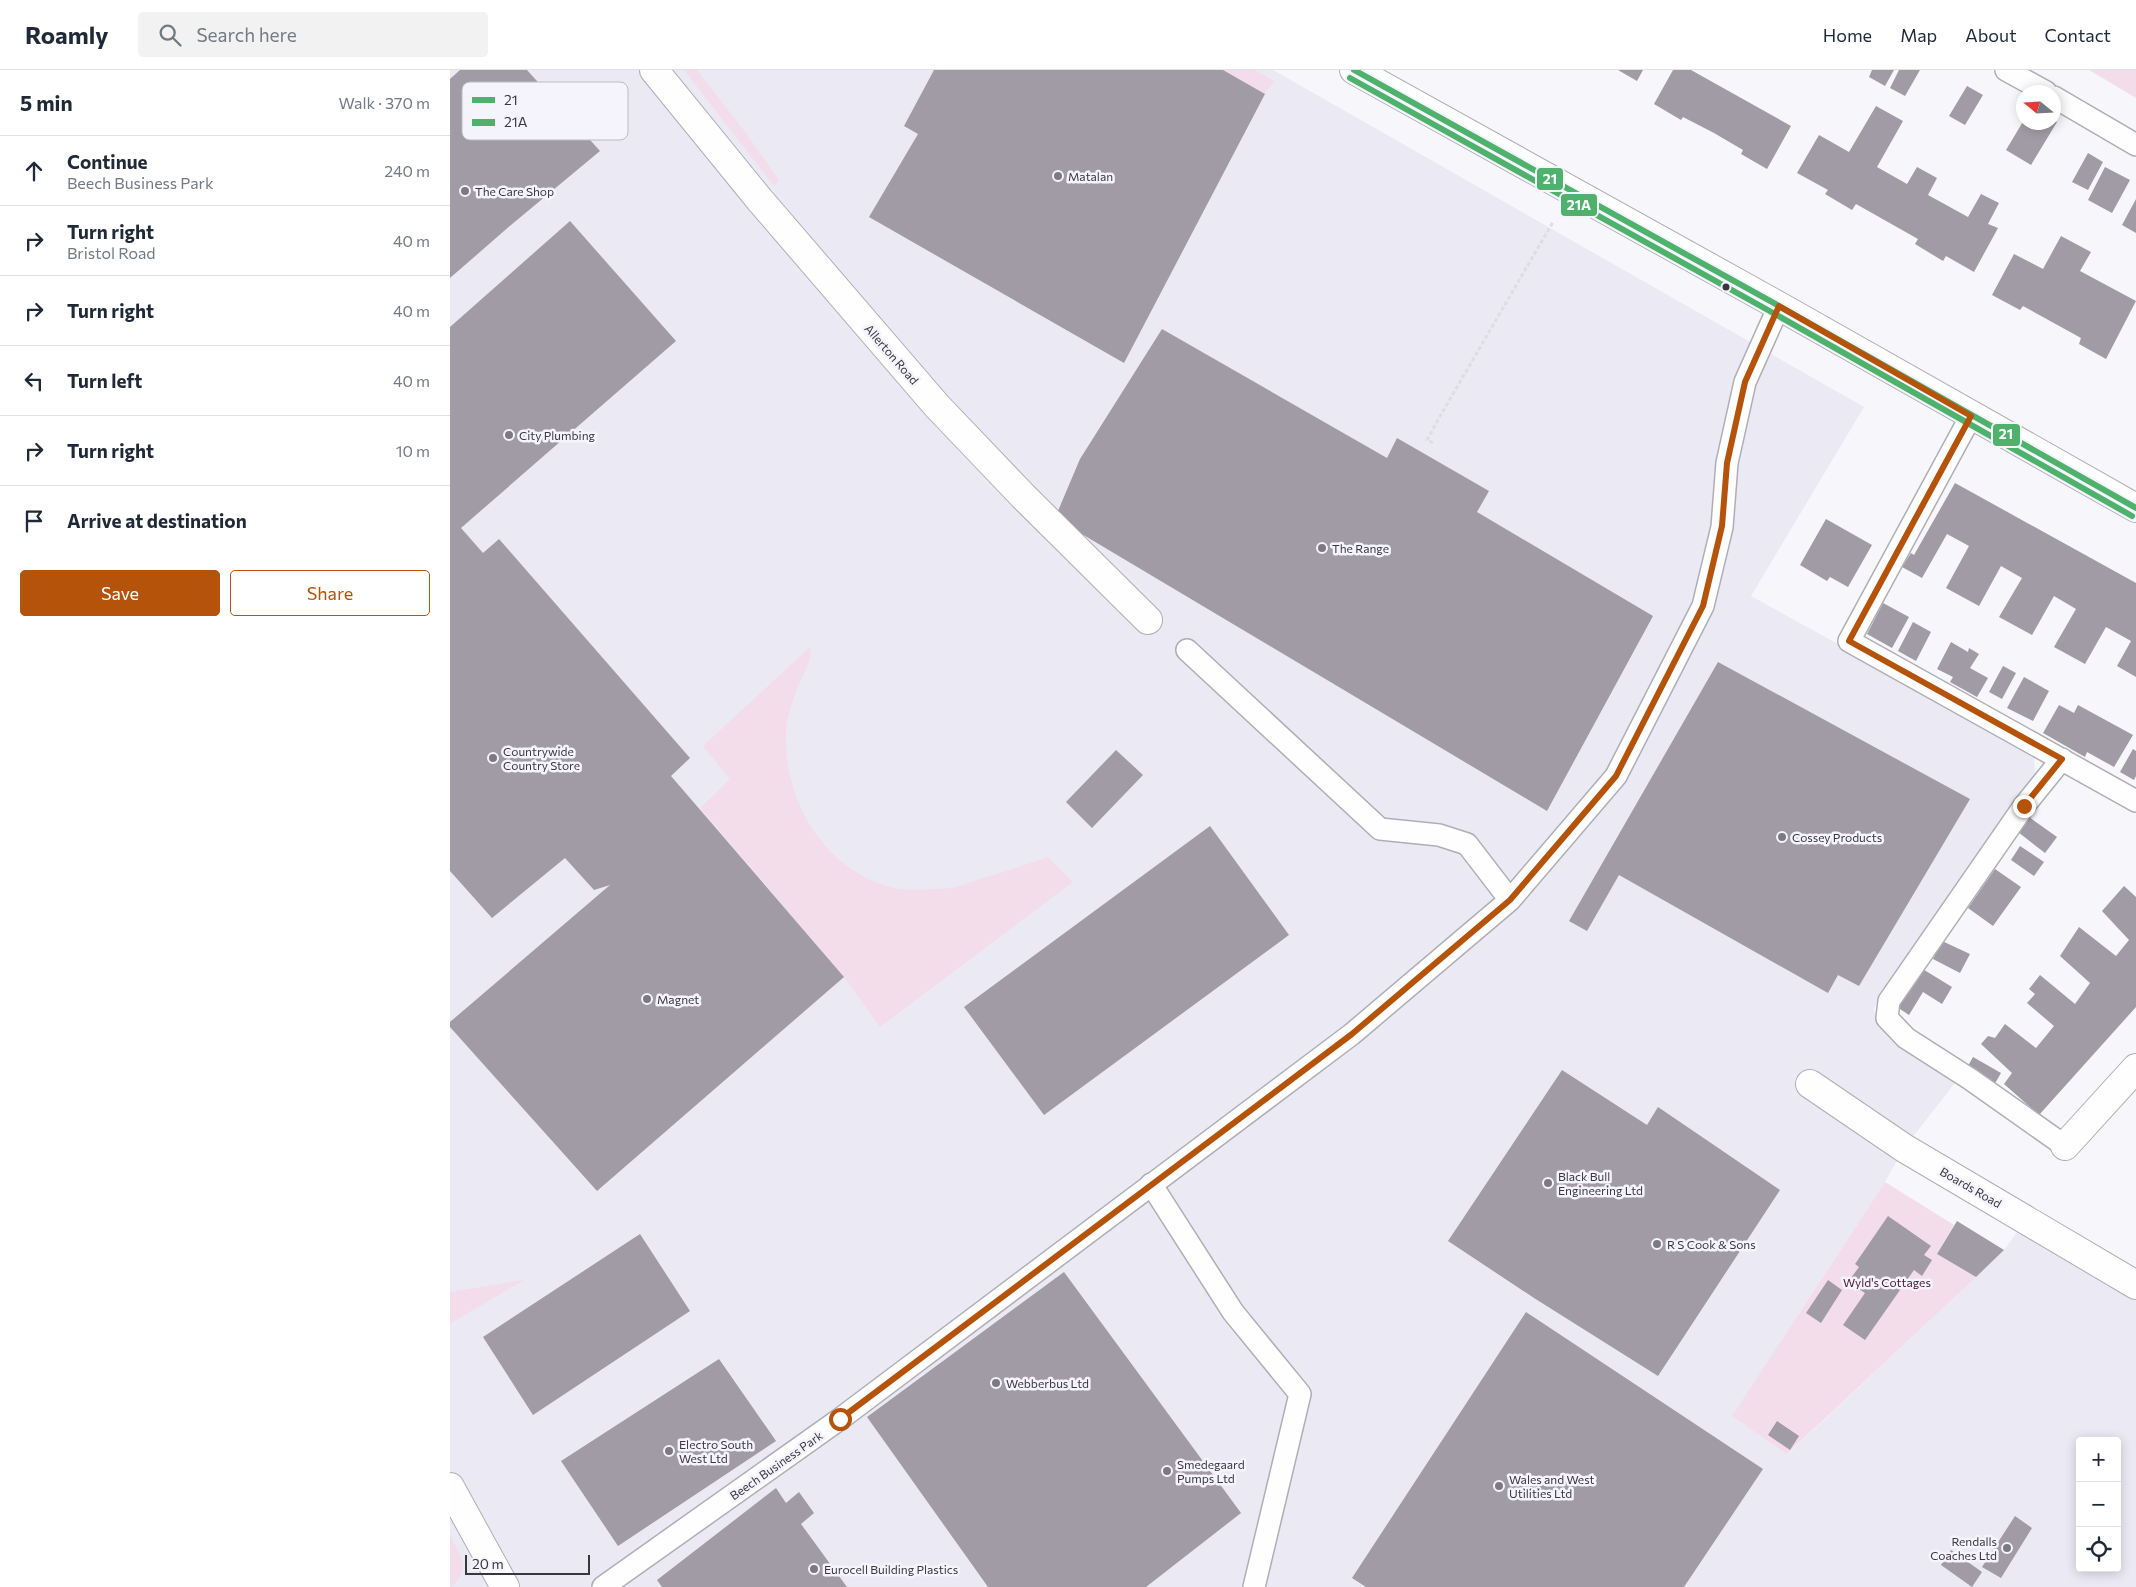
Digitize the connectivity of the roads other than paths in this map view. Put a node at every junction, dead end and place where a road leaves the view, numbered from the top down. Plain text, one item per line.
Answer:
1 (654, 70) edge
2 (1354, 70) edge
3 (2006, 70) edge
4 (2033, 85) edge
5 (2061, 101) edge
6 (2136, 145) edge
7 (1779, 306) junction
8 (1971, 416) junction
9 (2136, 508) edge
10 (1148, 620) dead end
11 (1187, 650) dead end
12 (2062, 759) junction
13 (2136, 801) edge
14 (1510, 900) junction
15 (2136, 1068) edge
16 (1810, 1084) dead end
17 (2065, 1146) joint
18 (1151, 1184) junction
19 (2136, 1286) edge
20 (450, 1487) edge
21 (505, 1587) edge
22 (603, 1587) edge
23 (1254, 1587) edge

1 - 10 street, Allerton Road
2 - 7 street
3 - 4 lane
5 - 6 lane
7 - 8 street
7 - 14 lane, Beech Business Park
8 - 9 street
8 - 12 lane
11 - 14 lane
12 - 13 lane
12 - 17 lane
14 - 18 lane, Beech Business Park
15 - 17 street
16 - 19 street, Boards Road
18 - 22 lane, Beech Business Park
18 - 23 lane
20 - 21 street

